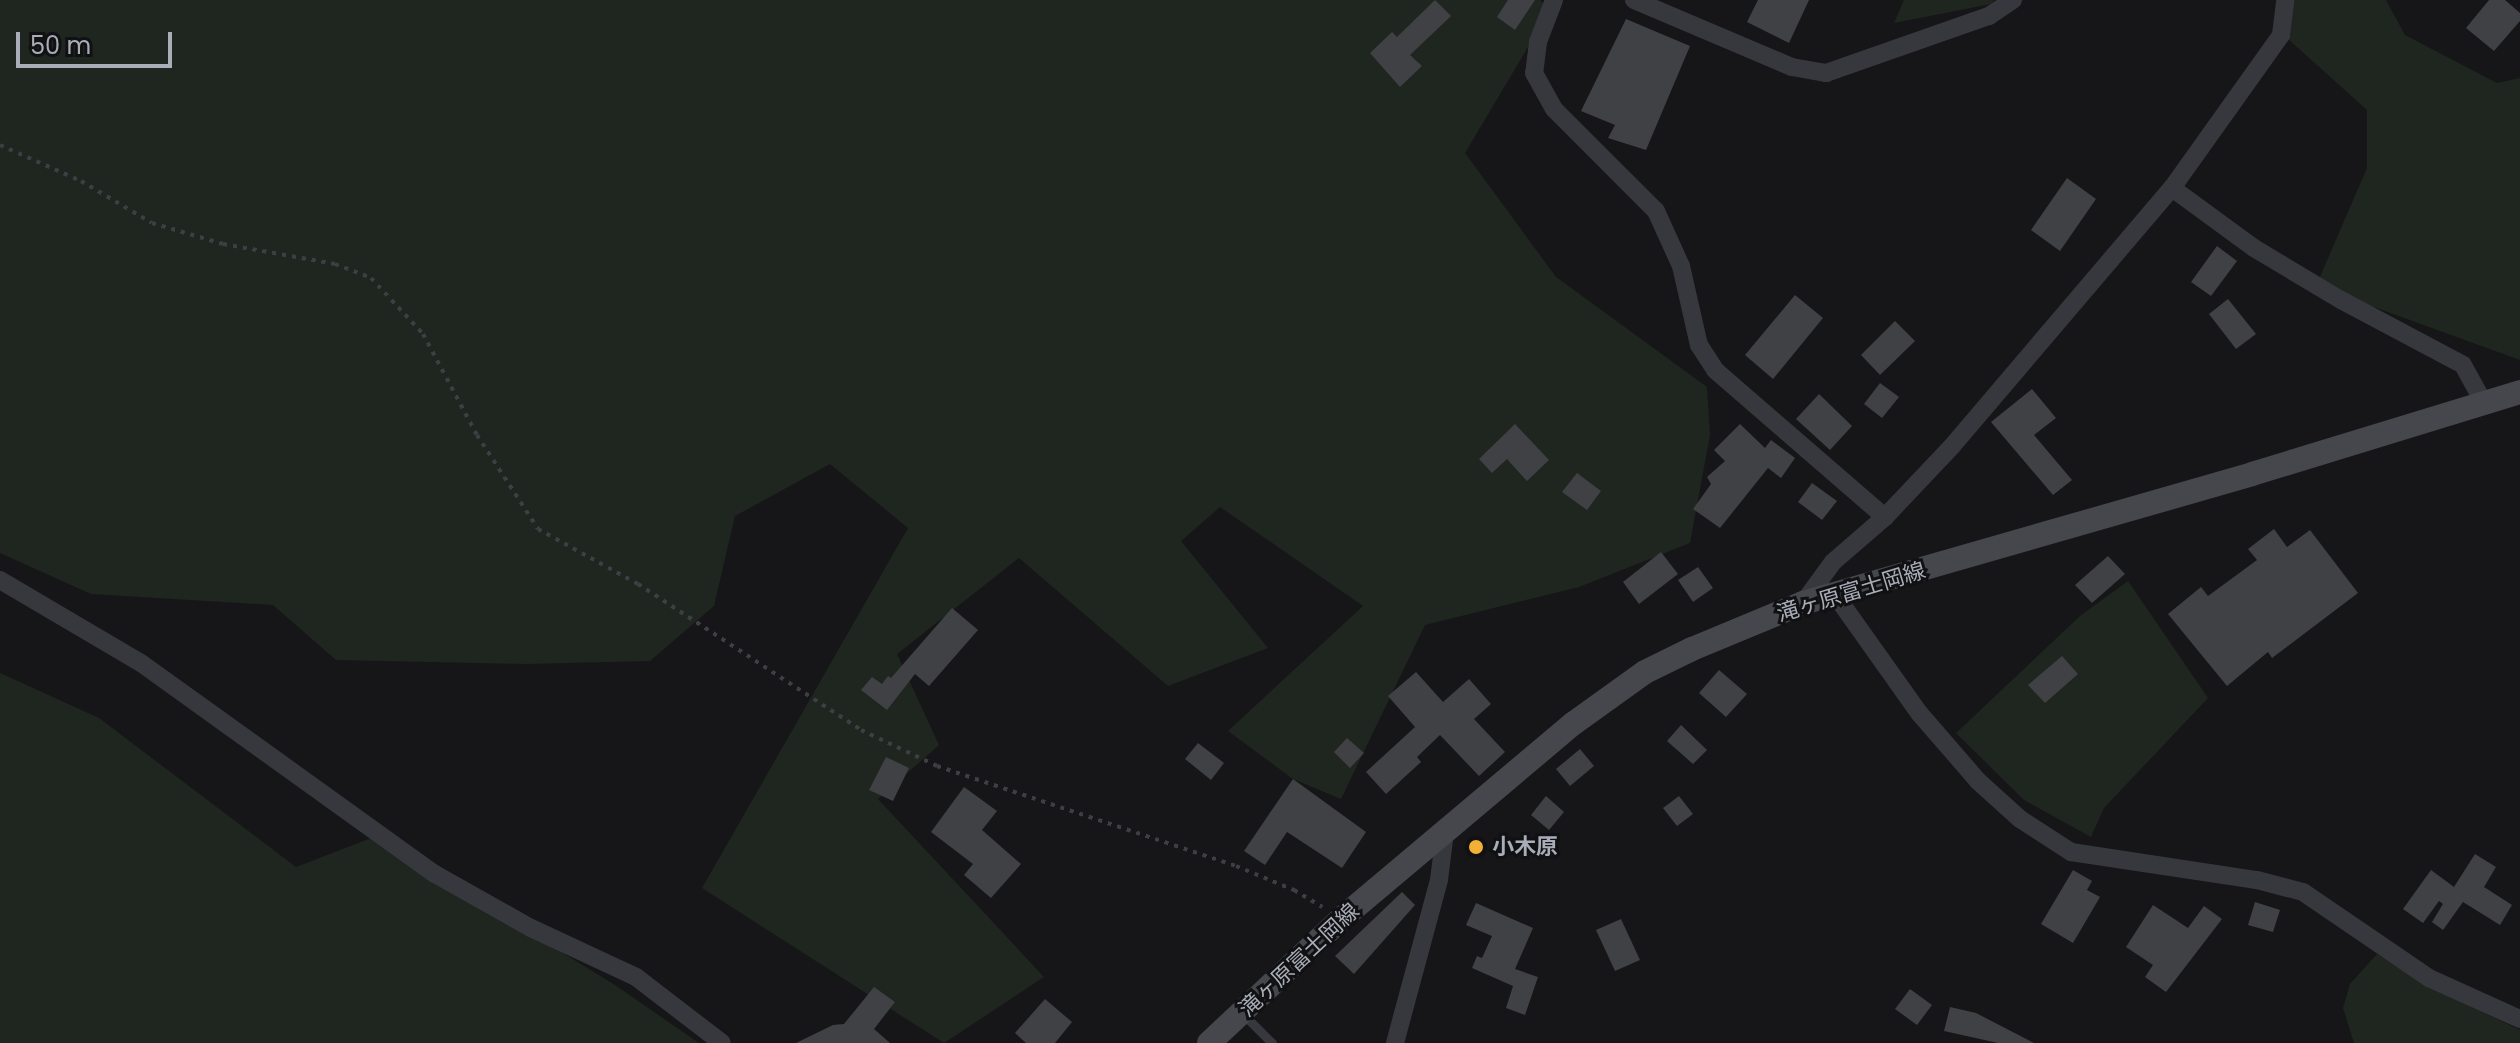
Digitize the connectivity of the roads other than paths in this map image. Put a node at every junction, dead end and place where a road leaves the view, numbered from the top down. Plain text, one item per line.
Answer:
1 (1554, 0) edge
2 (1634, 0) edge
3 (2013, 0) edge
4 (2285, 0) edge
5 (2172, 188) junction
6 (2520, 392) edge
7 (2485, 405) junction
8 (1885, 517) junction
9 (0, 580) edge
10 (1836, 596) junction
11 (1803, 603) junction
12 (1445, 832) junction
13 (1243, 1014) junction
14 (2520, 1019) edge
15 (722, 1043) edge
16 (1209, 1043) edge
17 (1272, 1043) edge
18 (1395, 1043) edge

1 - 8 street
2 - 3 street
4 - 5 street
5 - 7 street
5 - 8 street
6 - 7 main road, 滝ヶ原富士岡線
7 - 10 main road, 滝ヶ原富士岡線
8 - 11 street
9 - 15 street
10 - 11 main road, 滝ヶ原富士岡線
10 - 14 street
11 - 12 main road, 滝ヶ原富士岡線
12 - 13 main road, 滝ヶ原富士岡線
12 - 18 street
13 - 16 main road, 滝ヶ原富士岡線
13 - 17 lane

